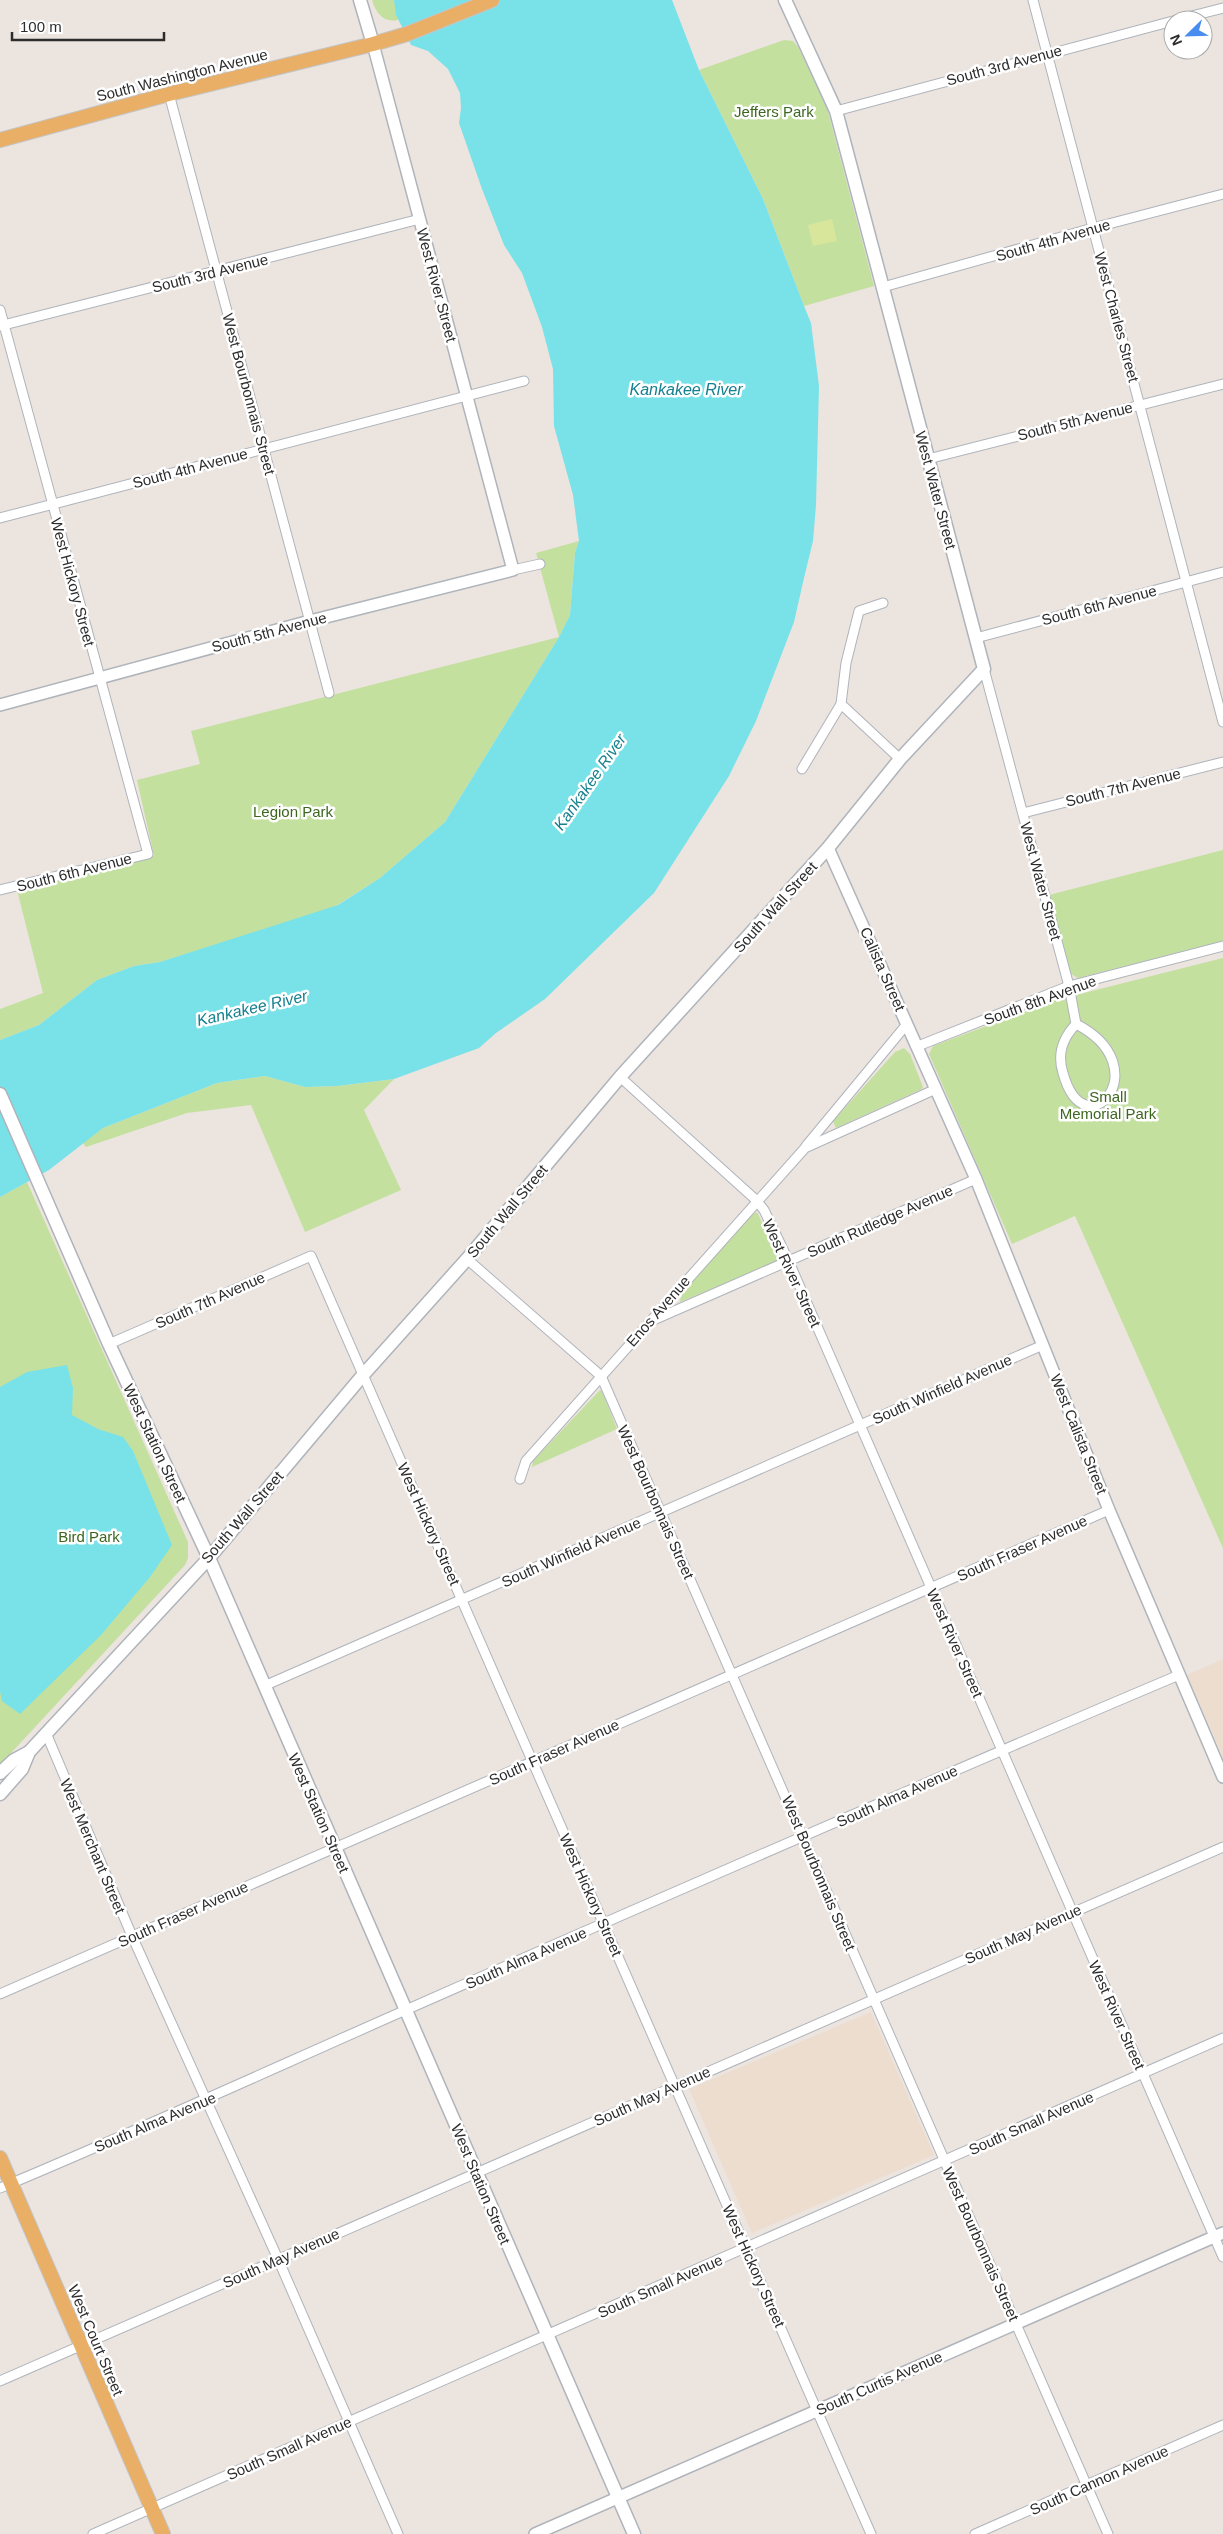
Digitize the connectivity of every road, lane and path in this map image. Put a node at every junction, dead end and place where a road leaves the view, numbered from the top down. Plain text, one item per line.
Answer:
1 (360, 0) edge
2 (492, 0) edge
3 (784, 0) edge
4 (1033, 0) edge
5 (1163, 23) edge
6 (373, 44) junction
7 (1047, 53) junction
8 (168, 94) junction
9 (836, 111) junction
10 (0, 140) edge
11 (1223, 194) edge
12 (420, 219) junction
13 (1093, 228) junction
14 (216, 272) junction
15 (883, 287) junction
16 (0, 310) edge
17 (2, 326) edge
18 (524, 381) dead end
19 (1223, 384) edge
20 (467, 396) junction
21 (1140, 405) junction
22 (264, 449) junction
23 (928, 459) junction
24 (52, 504) junction
25 (0, 518) edge
26 (540, 564) dead end
27 (513, 570) junction
28 (1223, 572) edge
29 (1186, 582) junction
30 (883, 603) dead end
31 (310, 621) junction
32 (976, 638) junction
33 (984, 669) junction
34 (100, 678) junction
35 (329, 693) dead end
36 (841, 704) junction
37 (0, 705) edge
38 (1223, 722) edge
39 (900, 759) junction
40 (1223, 762) edge
41 (802, 769) dead end
42 (1023, 813) junction
43 (828, 848) junction
44 (148, 854) joint
45 (0, 890) edge
46 (1223, 946) edge
47 (1068, 986) junction
48 (907, 1024) junction
49 (1076, 1024) junction
50 (918, 1046) junction
51 (620, 1077) junction
52 (936, 1090) junction
53 (0, 1094) edge
54 (805, 1148) junction
55 (976, 1179) junction
56 (756, 1200) junction
57 (311, 1256) joint
58 (467, 1259) junction
59 (789, 1262) junction
60 (647, 1324) junction
61 (109, 1344) junction
62 (1043, 1345) junction
63 (363, 1375) junction
64 (601, 1376) junction
65 (860, 1425) junction
66 (520, 1479) dead end
67 (1109, 1510) junction
68 (661, 1513) junction
69 (208, 1558) junction
70 (931, 1588) junction
71 (462, 1600) junction
72 (732, 1674) junction
73 (1179, 1675) junction
74 (264, 1686) junction
75 (46, 1733) junction
76 (1002, 1750) junction
77 (29, 1752) junction
78 (533, 1761) junction
79 (0, 1773) edge
80 (1223, 1777) edge
81 (0, 1794) edge
82 (803, 1837) junction
83 (1223, 1847) edge
84 (335, 1848) junction
85 (1073, 1913) junction
86 (604, 1924) junction
87 (132, 1936) junction
88 (0, 1994) edge
89 (874, 2000) junction
90 (406, 2010) junction
91 (1223, 2038) edge
92 (1143, 2074) junction
93 (675, 2086) junction
94 (207, 2100) junction
95 (0, 2158) edge
96 (944, 2161) junction
97 (476, 2173) junction
98 (6, 2186) edge
99 (1219, 2235) edge
100 (746, 2248) junction
101 (1223, 2257) edge
102 (278, 2259) junction
103 (1016, 2324) junction
104 (547, 2335) junction
105 (81, 2345) junction
106 (0, 2381) edge
107 (817, 2410) junction
108 (348, 2422) junction
109 (1223, 2425) edge
110 (1086, 2485) junction
111 (618, 2498) junction
112 (152, 2508) junction
113 (93, 2534) edge
114 (163, 2534) edge
115 (398, 2534) edge
116 (535, 2534) edge
117 (634, 2534) edge
118 (871, 2534) edge
119 (974, 2534) edge
120 (1108, 2534) edge

1 - 6 main road, West River Street
2 - 6 main road, South Washington Avenue
3 - 9 main road, West Water Street
4 - 7 street, West Charles Street
5 - 7 street, South 3rd Avenue
6 - 8 main road, South Washington Avenue
6 - 12 street, West River Street
7 - 9 street, South 3rd Avenue
7 - 13 street, West Charles Street
8 - 10 main road, South Washington Avenue
8 - 14 street, West Bourbonnais Street
9 - 15 main road, West Water Street
11 - 13 street, South 4th Avenue
12 - 14 street, South 3rd Avenue
12 - 20 street, West River Street
13 - 15 street, South 4th Avenue
13 - 21 street, West Charles Street
14 - 17 street, South 3rd Avenue
14 - 22 street, West Bourbonnais Street
15 - 23 main road, West Water Street
16 - 17 street, West Hickory Street
17 - 24 street, West Hickory Street
18 - 20 street, South 4th Avenue
19 - 21 street, South 5th Avenue
20 - 22 street, South 4th Avenue
20 - 27 street, West River Street
21 - 23 street, South 5th Avenue
21 - 29 street, West Charles Street
22 - 24 street, South 4th Avenue
22 - 31 street, West Bourbonnais Street
23 - 32 main road, West Water Street
24 - 25 street, South 4th Avenue
24 - 34 street, West Hickory Street
26 - 27 street, South 5th Avenue
27 - 31 street, South 5th Avenue
28 - 29 street, South 6th Avenue
29 - 32 street, South 6th Avenue
29 - 38 street, West Charles Street
30 - 36 street
31 - 34 street, South 5th Avenue
31 - 35 street, West Bourbonnais Street
32 - 33 main road, West Water Street
33 - 39 main road, South Wall Street
33 - 42 street, West Water Street
34 - 37 street, South 5th Avenue
34 - 44 street, West Hickory Street
36 - 39 street
36 - 41 street
39 - 43 main road, South Wall Street
40 - 42 street, South 7th Avenue
42 - 47 street, West Water Street
43 - 48 street, Calista Street
43 - 51 main road, South Wall Street
44 - 45 street, South 6th Avenue
46 - 47 street, South 8th Avenue
47 - 49 street, West Water Street
47 - 50 street, South 8th Avenue
48 - 50 street, Calista Street
48 - 54 street, Enos Avenue
49 - 49 street
50 - 52 street, Calista Street
51 - 56 street, West River Street
51 - 58 main road, South Wall Street
52 - 54 street, Enos Avenue
52 - 55 street, West Calista Street
53 - 61 main road, West Station Street
54 - 56 street, Enos Avenue
55 - 59 street, South Rutledge Avenue
55 - 62 street, West Calista Street
56 - 59 street, West River Street
56 - 60 street, Enos Avenue
57 - 61 street, South 7th Avenue
57 - 63 street, West Hickory Street
58 - 63 main road, South Wall Street
58 - 64 street, West Bourbonnais Street
59 - 60 street, South Rutledge Avenue
59 - 65 street, West River Street
60 - 64 street, Enos Avenue
61 - 69 main road, West Station Street
62 - 65 street, South Winfield Avenue
62 - 67 street, West Calista Street
63 - 69 main road, South Wall Street
63 - 71 street, West Hickory Street
64 - 66 street, Enos Avenue
64 - 68 street, West Bourbonnais Street
65 - 68 street, South Winfield Avenue
65 - 70 street, West River Street
67 - 70 street, South Fraser Avenue
67 - 73 street, West Calista Street
68 - 71 street, South Winfield Avenue
68 - 72 street, West Bourbonnais Street
69 - 74 main road, West Station Street
69 - 75 main road, South Wall Street
70 - 72 street, South Fraser Avenue
70 - 76 street, West River Street
71 - 74 street, South Winfield Avenue
71 - 78 street, West Hickory Street
72 - 78 street, South Fraser Avenue
72 - 82 street, West Bourbonnais Street
73 - 76 street, South Alma Avenue
73 - 80 street, West Calista Street
74 - 84 main road, West Station Street
75 - 77 main road, South Wall Street
75 - 87 street, West Merchant Street
76 - 82 street, South Alma Avenue
76 - 85 street, West River Street
77 - 79 main road, South Wall Street
77 - 81 main road, South Wall Street
78 - 84 street, South Fraser Avenue
78 - 86 street, West Hickory Street
82 - 86 street, South Alma Avenue
82 - 89 street, West Bourbonnais Street
83 - 85 street, South May Avenue
84 - 87 street, South Fraser Avenue
84 - 90 main road, West Station Street
85 - 89 street, South May Avenue
85 - 92 street, West River Street
86 - 90 street, South Alma Avenue
86 - 93 street, West Hickory Street
87 - 88 street, South Fraser Avenue
87 - 94 street, West Merchant Street
89 - 93 street, South May Avenue
89 - 96 street, West Bourbonnais Street
90 - 94 street, South Alma Avenue
90 - 97 main road, West Station Street
91 - 92 street, South Small Avenue
92 - 96 street, South Small Avenue
92 - 99 street, West River Street
93 - 97 street, South May Avenue
93 - 100 street, West Hickory Street
94 - 98 street, South Alma Avenue
94 - 102 street, West Merchant Street
95 - 98 main road, West Court Street
96 - 100 street, South Small Avenue
96 - 103 street, West Bourbonnais Street
97 - 102 street, South May Avenue
97 - 104 main road, West Station Street
98 - 105 main road, West Court Street
99 - 101 street, West River Street
99 - 103 street, South Curtis Avenue
100 - 104 street, South Small Avenue
100 - 107 street, West Hickory Street
102 - 105 street, South May Avenue
102 - 108 street, West Merchant Street
103 - 107 street, South Curtis Avenue
103 - 110 street, West Bourbonnais Street
104 - 108 street, South Small Avenue
104 - 111 main road, West Station Street
105 - 106 street, South May Avenue
105 - 112 main road, West Court Street
107 - 111 street, South Curtis Avenue
107 - 118 street, West Hickory Street
108 - 112 street, South Small Avenue
108 - 115 street, West Merchant Street
109 - 110 street, South Cannon Avenue
110 - 119 street, South Cannon Avenue
110 - 120 street, West Bourbonnais Street
111 - 116 street, South Curtis Avenue
111 - 117 main road, West Station Street
112 - 113 street, South Small Avenue
112 - 114 main road, West Court Street

